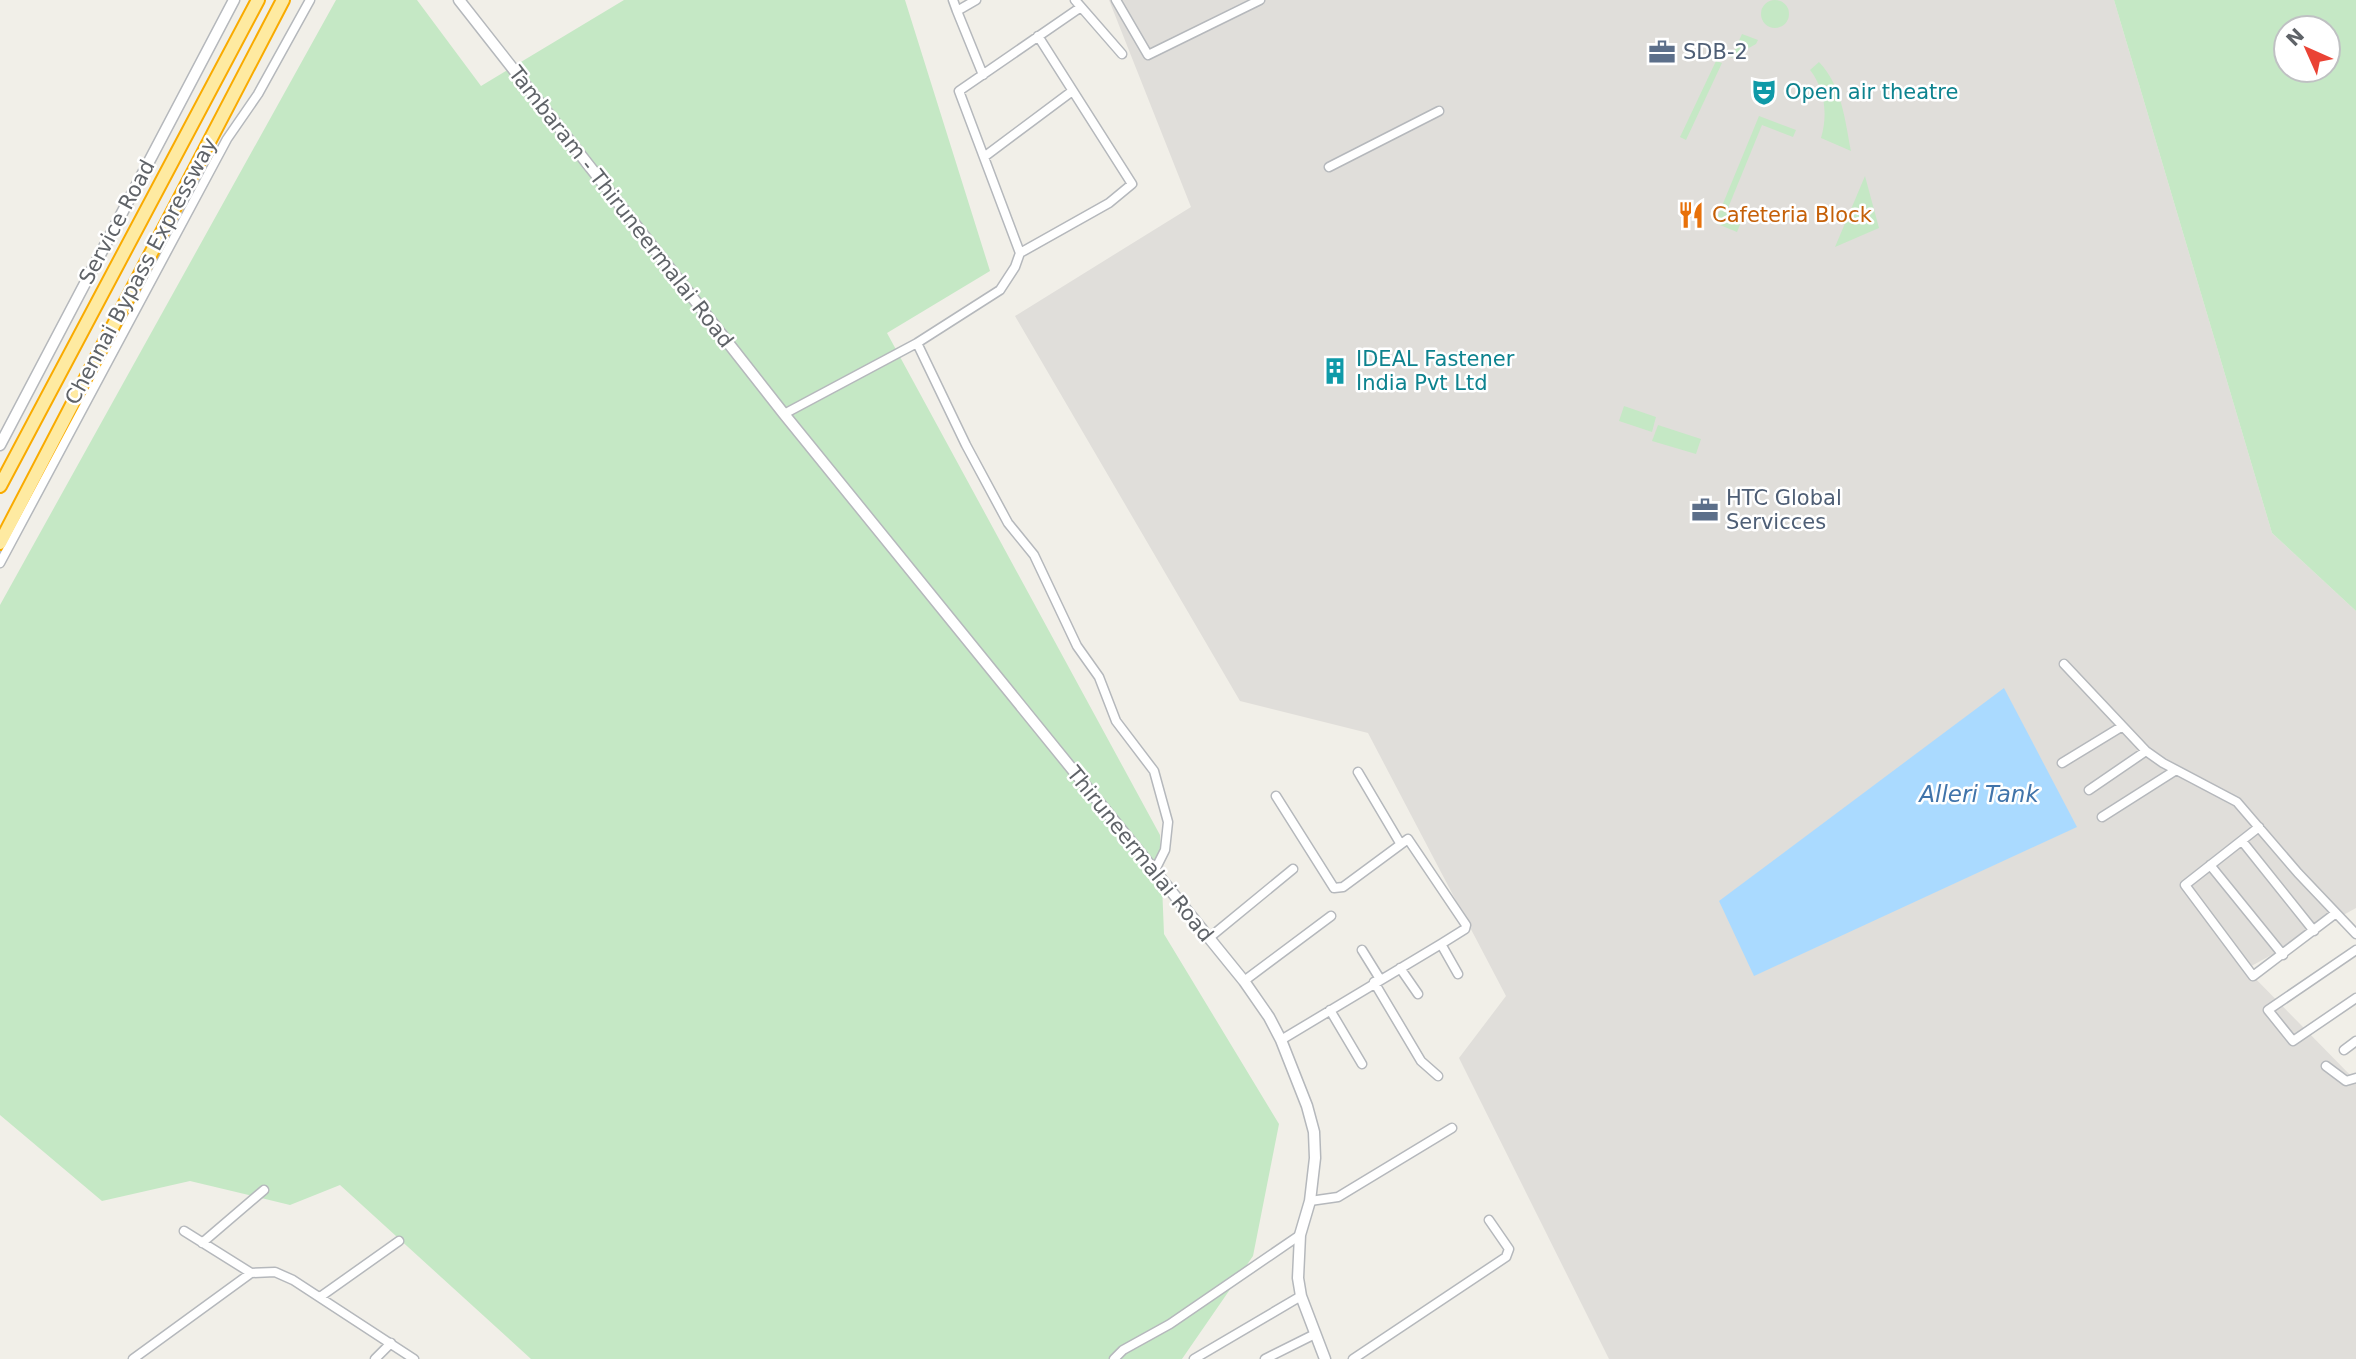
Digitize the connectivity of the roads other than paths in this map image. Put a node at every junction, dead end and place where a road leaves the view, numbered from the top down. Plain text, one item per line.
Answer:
1 (234, 0) edge
2 (258, 0) edge
3 (283, 0) edge
4 (310, 0) edge
5 (459, 0) edge
6 (953, 0) edge
7 (976, 0) edge
8 (1116, 0) edge
9 (1259, 0) edge
10 (1078, 4) edge
11 (957, 11) junction
12 (1038, 36) junction
13 (1122, 54) dead end
14 (983, 75) junction
15 (1072, 92) junction
16 (1439, 111) dead end
17 (984, 157) junction
18 (1329, 167) dead end
19 (1020, 253) junction
20 (917, 343) junction
21 (783, 414) junction
22 (0, 445) edge
23 (0, 486) edge
24 (0, 543) edge
25 (0, 563) edge
26 (2064, 664) dead end
27 (2121, 727) junction
28 (2146, 751) junction
29 (2062, 763) dead end
30 (2176, 770) junction
31 (1357, 772) dead end
32 (2089, 790) dead end
33 (1276, 796) dead end
34 (2102, 817) dead end
35 (2259, 827) junction
36 (2242, 841) junction
37 (1400, 843) junction
38 (2210, 865) junction
39 (1293, 869) dead end
40 (1154, 872) junction
41 (2336, 913) junction
42 (1331, 916) dead end
43 (2314, 931) junction
44 (2356, 934) edge
45 (1209, 938) junction
46 (1441, 944) junction
47 (1362, 950) dead end
48 (2356, 950) edge
49 (2283, 955) junction
50 (1400, 968) junction
51 (1458, 974) dead end
52 (1244, 981) junction
53 (1377, 981) junction
54 (1418, 994) dead end
55 (2356, 998) edge
56 (1330, 1010) junction
57 (1281, 1040) junction
58 (2356, 1041) edge
59 (2344, 1050) dead end
60 (1362, 1064) dead end
61 (2326, 1066) dead end
62 (1438, 1076) dead end
63 (2356, 1078) edge
64 (1452, 1128) dead end
65 (264, 1190) dead end
66 (1310, 1201) junction
67 (1489, 1220) dead end
68 (184, 1231) dead end
69 (1300, 1235) junction
70 (399, 1241) dead end
71 (202, 1244) junction
72 (251, 1273) junction
73 (1301, 1296) junction
74 (320, 1297) junction
75 (1315, 1334) junction
76 (391, 1343) junction
77 (133, 1359) edge
78 (375, 1359) edge
79 (414, 1359) edge
80 (1114, 1359) edge
81 (1194, 1359) edge
82 (1265, 1359) edge
83 (1325, 1359) edge
84 (1353, 1359) edge

1 - 22 street, Service Road
2 - 23 highway, Chennai Bypass Expressway
3 - 24 highway, Chennai Bypass Expressway
4 - 25 street
5 - 21 street, Tambaram - Thiruneermalai Road
6 - 11 street
7 - 11 street
8 - 9 street
10 - 12 street
10 - 13 street
11 - 14 street
12 - 14 street
12 - 15 street
14 - 17 street
15 - 17 street
15 - 19 street
16 - 18 street
17 - 19 street
19 - 20 street
20 - 21 street
20 - 40 street
21 - 40 street, Thiruneermalai Road
26 - 27 street
27 - 28 street
27 - 29 street
28 - 30 street
28 - 32 street
30 - 34 street
30 - 35 street
31 - 37 street
33 - 37 street
35 - 36 street
35 - 41 street
36 - 38 street
36 - 43 street
37 - 46 street
38 - 49 street
38 - 49 street
39 - 45 street
40 - 45 street, Thiruneermalai Road
41 - 43 street
41 - 44 street
42 - 52 street
43 - 49 street
45 - 52 street, Thiruneermalai Road
46 - 50 street
46 - 51 street
47 - 53 street
48 - 55 street
50 - 53 street
50 - 54 street
52 - 57 street, Thiruneermalai Road
53 - 56 street
53 - 62 street
56 - 57 street
56 - 60 street
57 - 66 street, Thiruneermalai Road
58 - 59 street
61 - 63 street
64 - 66 street
65 - 71 street
66 - 69 street, Thiruneermalai Road
67 - 84 street
68 - 71 street
69 - 73 street, Thiruneermalai Road
69 - 80 street
70 - 74 street
71 - 72 street
72 - 74 street
72 - 77 street
73 - 75 street, Thiruneermalai Road
73 - 81 street
74 - 76 street
75 - 82 street
75 - 83 street, Thiruneermalai Road
76 - 78 street
76 - 79 street

